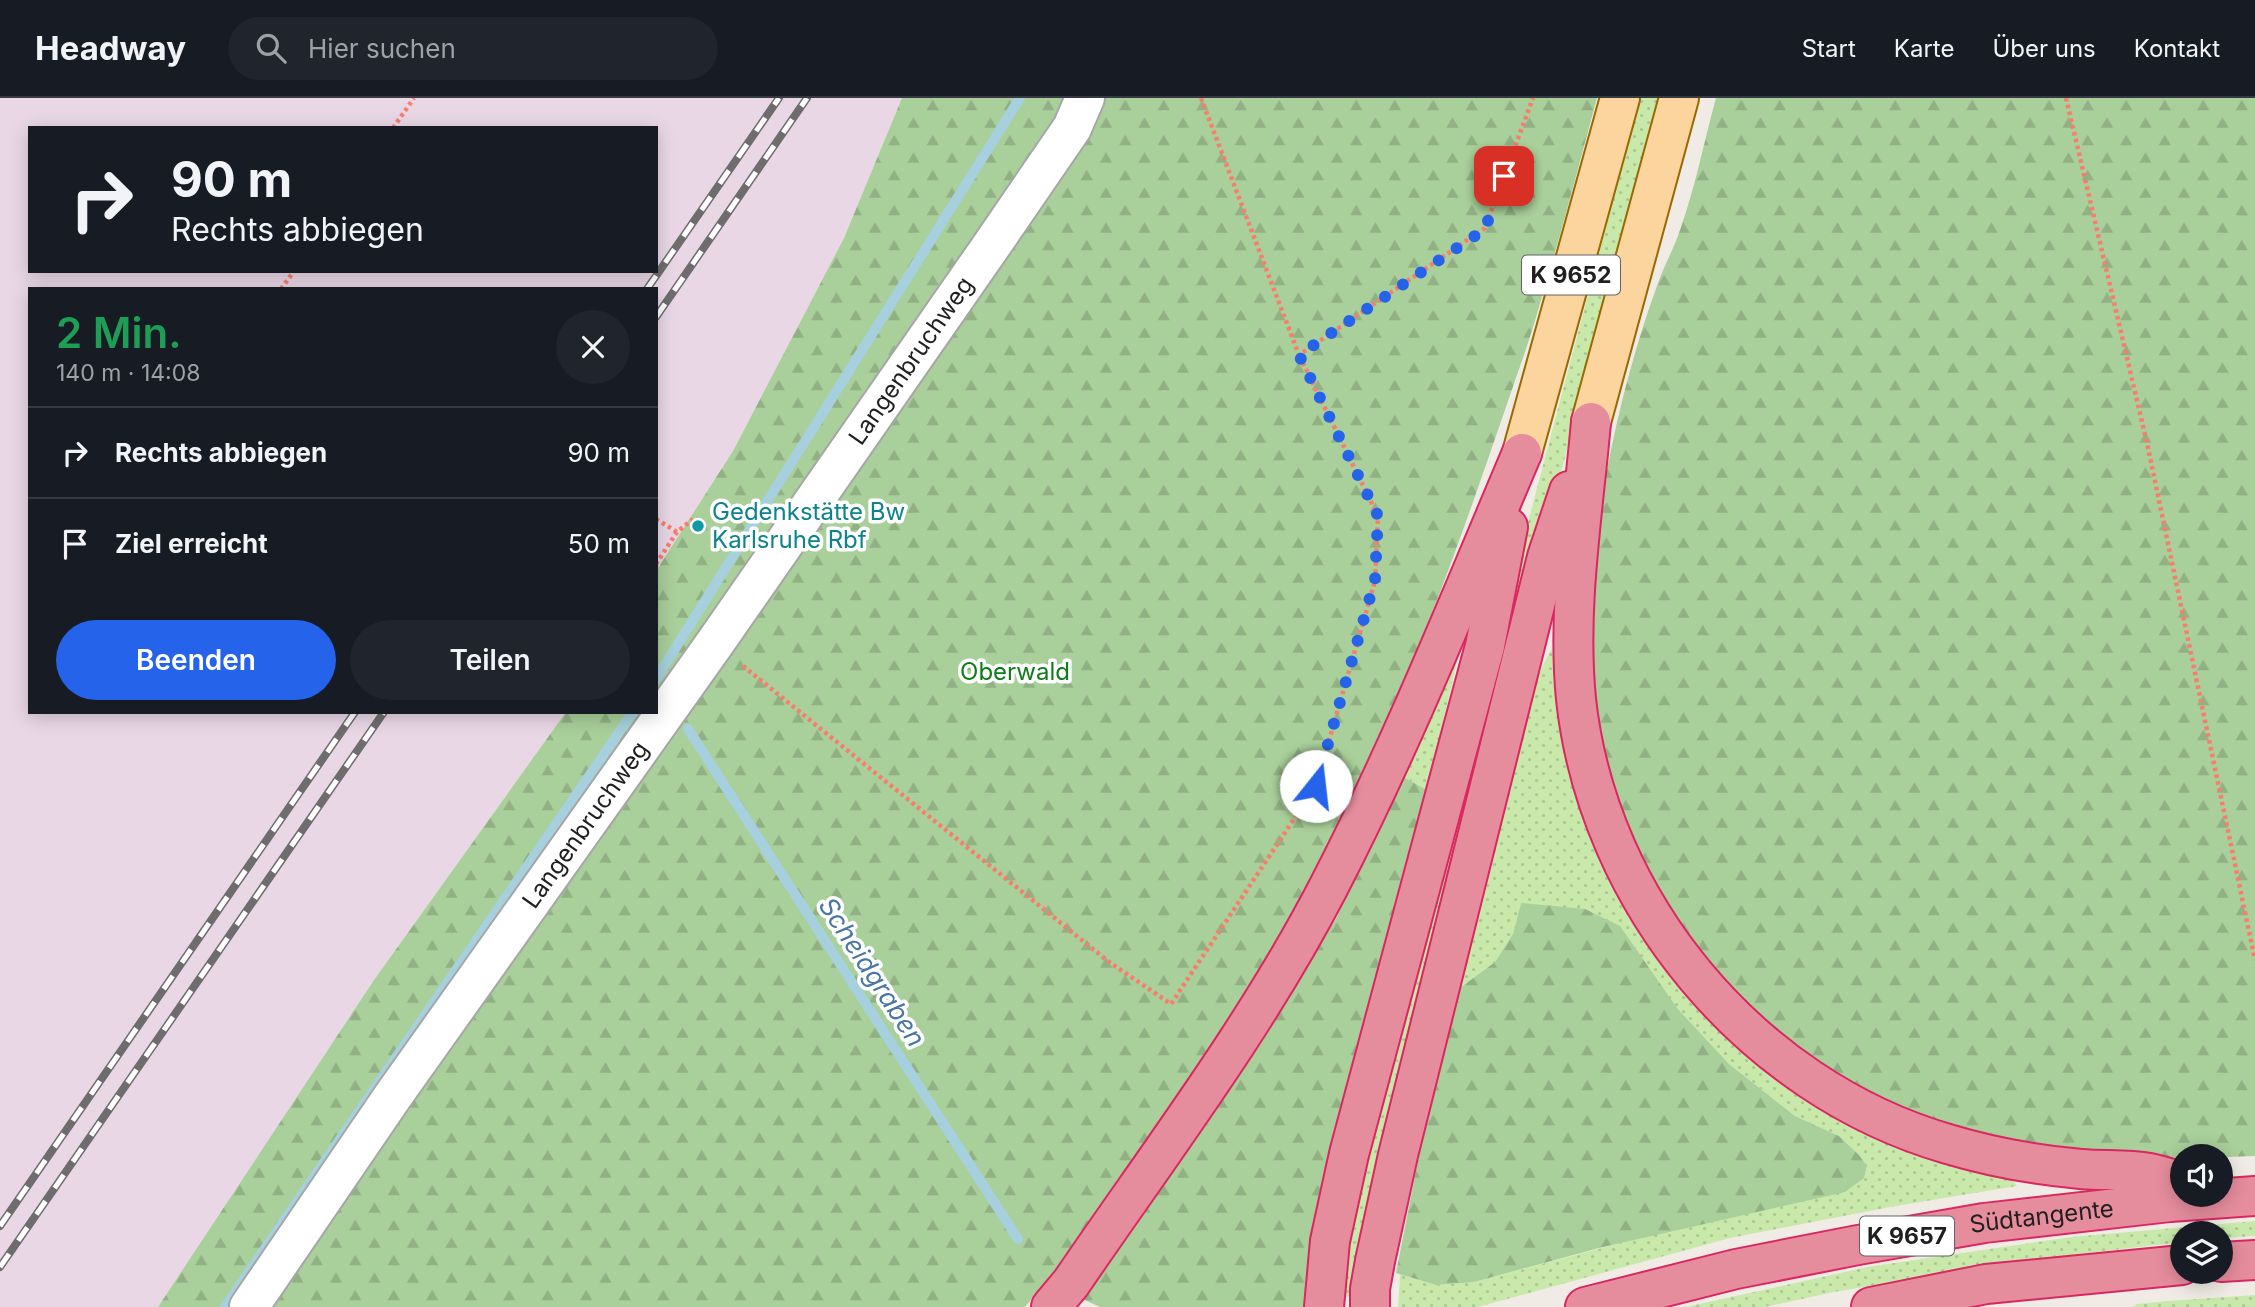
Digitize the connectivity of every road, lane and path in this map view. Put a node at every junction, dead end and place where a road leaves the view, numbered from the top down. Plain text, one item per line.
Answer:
1 (414, 98) edge
2 (1085, 98) edge
3 (1201, 98) edge
4 (1533, 98) edge
5 (1620, 98) edge
6 (1679, 98) edge
7 (2066, 98) edge
8 (394, 126) edge
9 (1299, 355) junction
10 (1591, 422) junction
11 (1522, 453) junction
12 (693, 519) dead end
13 (658, 520) edge
14 (677, 532) junction
15 (658, 561) edge
16 (715, 643) junction
17 (2255, 960) edge
18 (2170, 1178) edge
19 (2237, 1196) edge
20 (2255, 1260) edge
21 (2233, 1261) edge
22 (2170, 1266) edge
23 (1986, 1284) junction
24 (1370, 1298) edge
25 (249, 1307) edge
26 (1051, 1307) edge
27 (1324, 1307) edge
28 (1585, 1307) edge
29 (1871, 1307) edge
30 (2044, 1307) edge

1 - 8 path
2 - 16 lane, Langenbruchweg
3 - 9 path
4 - 9 path
5 - 11 main road, K 9652
6 - 10 main road, K 9652
7 - 17 path
9 - 16 path
10 - 18 highway
10 - 24 highway
11 - 26 highway
11 - 27 highway
12 - 14 path
13 - 14 path
14 - 15 path
16 - 25 lane, Langenbruchweg
19 - 28 highway, Südtangente / K 9657
20 - 21 highway
22 - 23 highway, K 9657
23 - 29 highway, K 9657
23 - 30 highway

